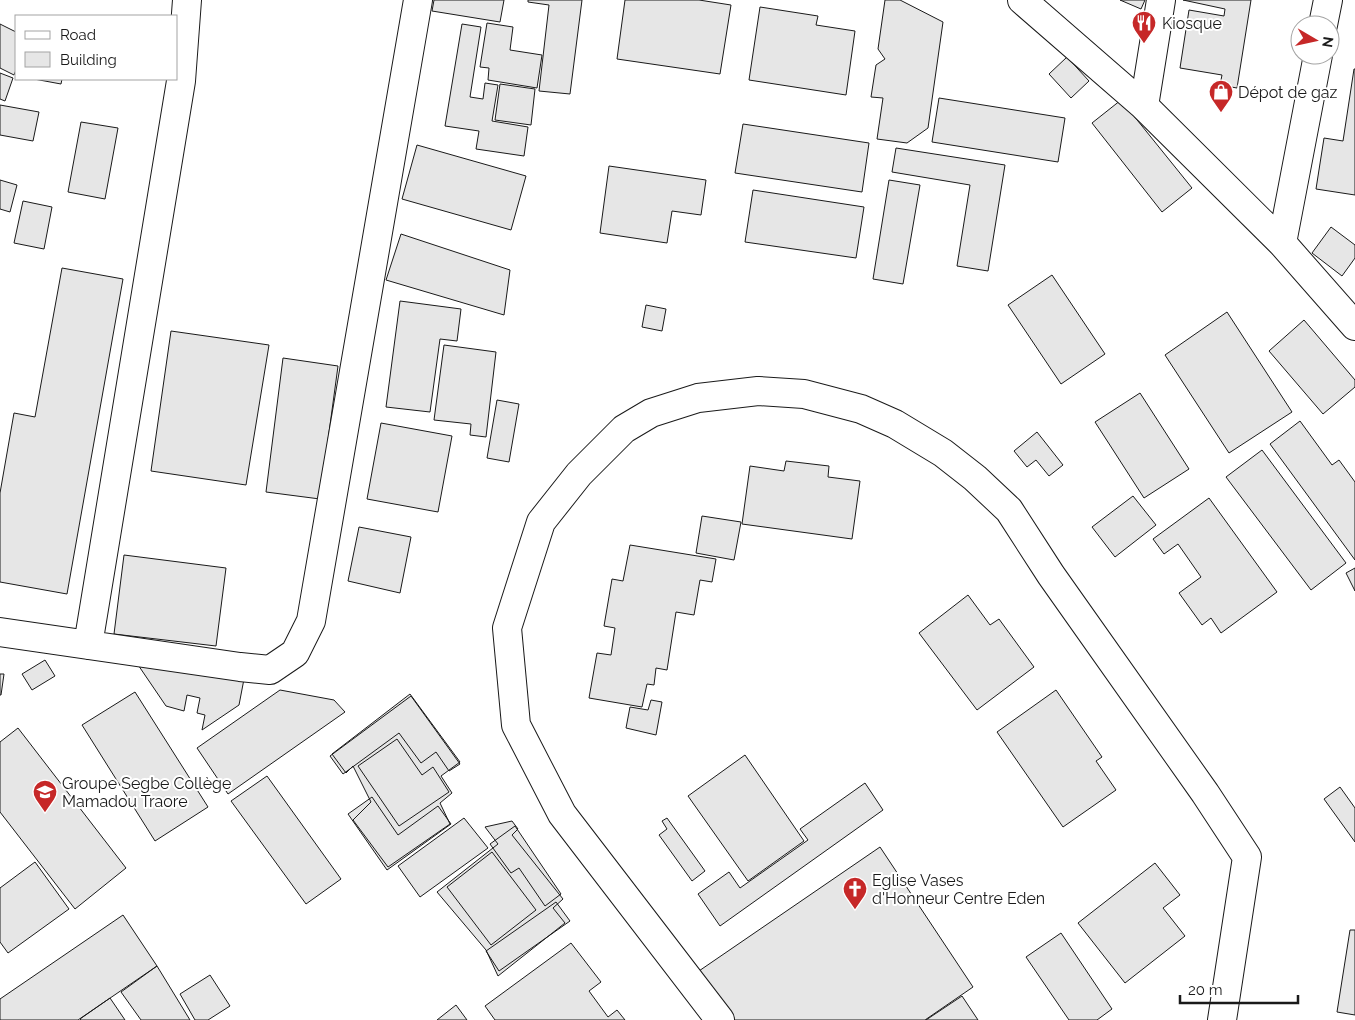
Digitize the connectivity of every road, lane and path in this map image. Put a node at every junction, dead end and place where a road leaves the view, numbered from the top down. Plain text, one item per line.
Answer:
1 (187, 0) edge
2 (418, 0) edge
3 (1161, 0) edge
4 (1328, 0) edge
5 (1030, 4) edge
6 (1325, 15) edge
7 (1316, 65) edge
8 (1144, 106) junction
9 (1282, 243) junction
10 (1355, 326) edge
11 (0, 632) edge
12 (88, 645) junction
13 (720, 1020) edge
14 (1222, 1020) edge

1 - 12 street
2 - 12 street
3 - 8 street
4 - 6 street
5 - 8 street
7 - 9 street
8 - 9 street
9 - 10 street
11 - 12 street
13 - 14 street

